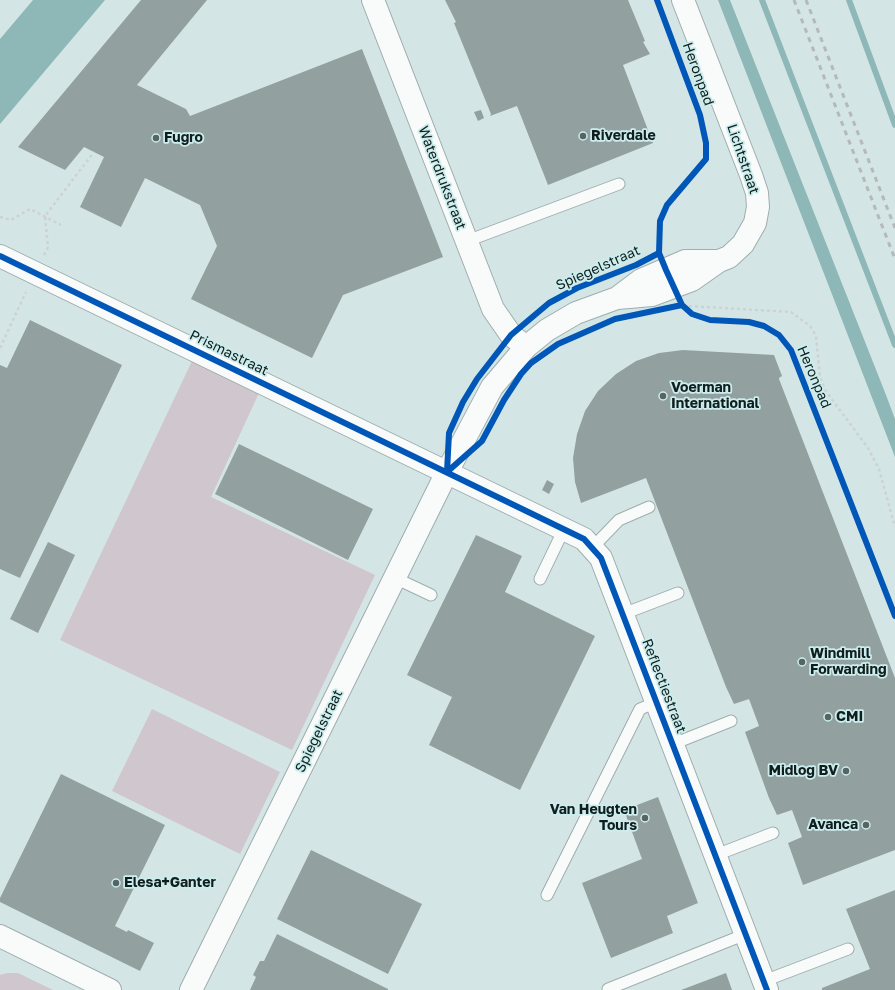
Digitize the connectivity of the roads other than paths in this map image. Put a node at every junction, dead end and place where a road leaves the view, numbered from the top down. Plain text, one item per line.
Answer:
1 (373, 0) edge
2 (683, 0) edge
3 (618, 184) dead end
4 (467, 241) junction
5 (0, 256) edge
6 (719, 261) joint
7 (526, 346) junction
8 (447, 472) junction
9 (649, 507) dead end
10 (564, 530) junction
11 (592, 548) junction
12 (395, 578) junction
13 (540, 580) dead end
14 (678, 593) dead end
15 (431, 595) dead end
16 (623, 614) junction
17 (657, 702) junction
18 (731, 721) dead end
19 (673, 744) junction
20 (773, 833) dead end
21 (716, 855) junction
22 (547, 895) dead end
23 (746, 934) junction
24 (0, 936) edge
25 (848, 949) dead end
26 (765, 986) edge
27 (608, 989) edge
28 (110, 990) edge
29 (191, 990) edge

1 - 4 street, Waterdrukstraat
2 - 6 street, Lichtstraat
3 - 4 lane
4 - 7 street, Waterdrukstraat
5 - 8 street, Prismastraat
6 - 7 street, Spiegelstraat
7 - 8 street, Spiegelstraat
8 - 10 street, Reflectiestraat
8 - 12 street, Spiegelstraat
9 - 11 lane
10 - 11 street, Reflectiestraat
10 - 13 lane
11 - 16 street, Reflectiestraat
12 - 15 lane
12 - 29 street, Spiegelstraat
14 - 16 lane
16 - 17 street, Reflectiestraat
17 - 19 street, Reflectiestraat
17 - 22 lane
18 - 19 lane
19 - 21 street, Reflectiestraat
20 - 21 lane
21 - 23 street, Reflectiestraat
23 - 26 street, Reflectiestraat
23 - 27 lane
24 - 28 street
25 - 26 lane

